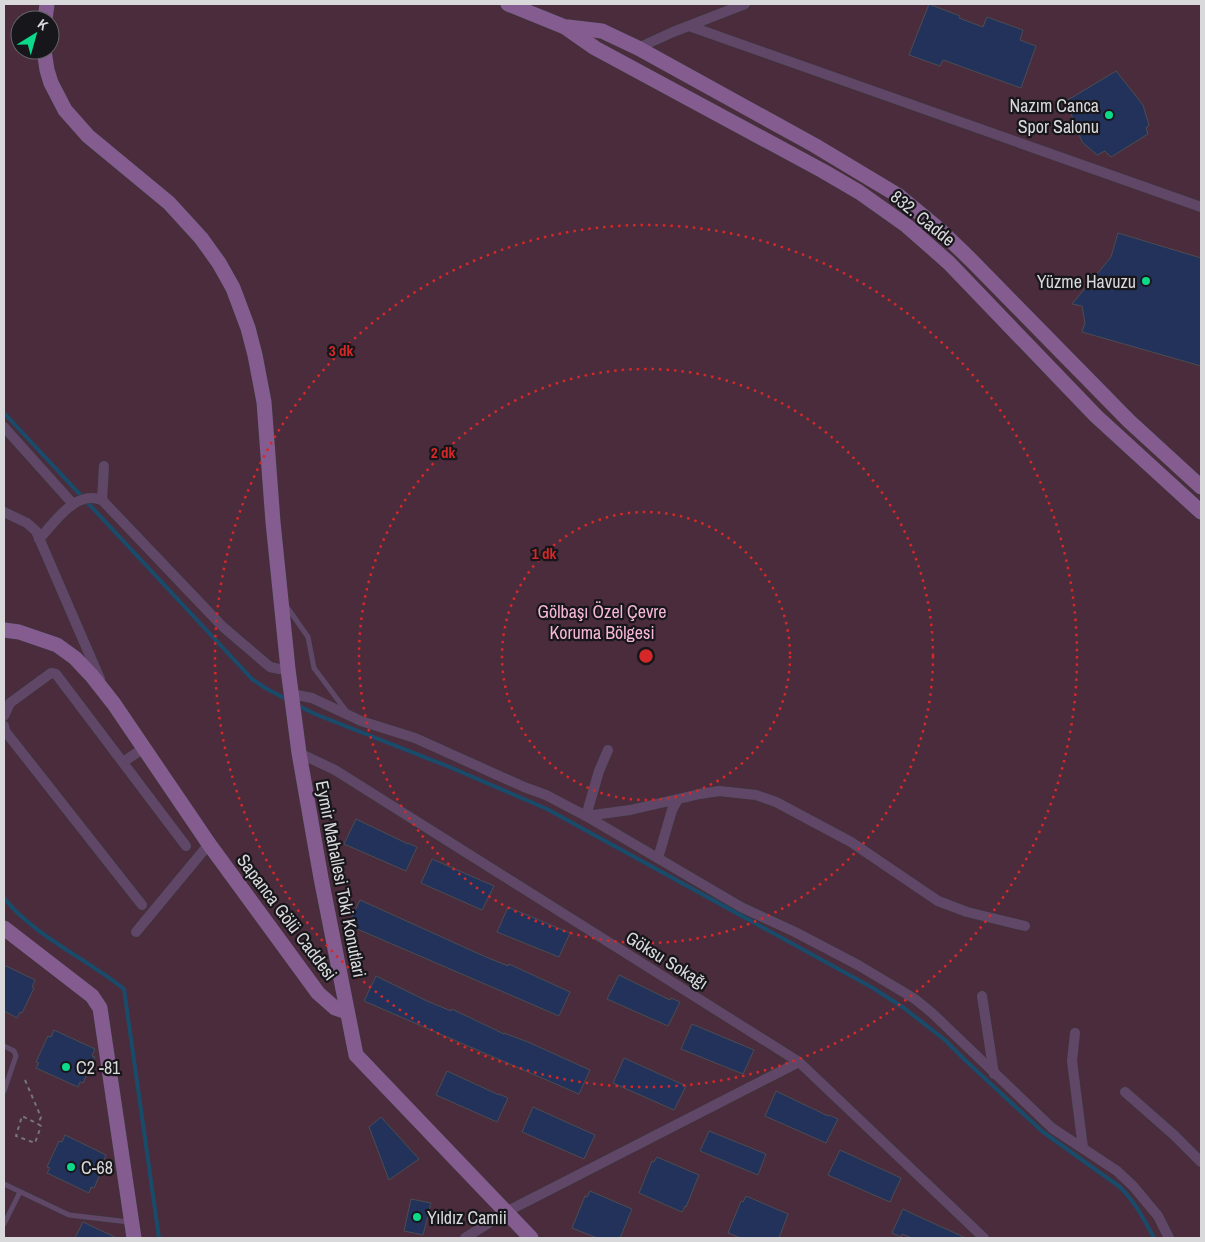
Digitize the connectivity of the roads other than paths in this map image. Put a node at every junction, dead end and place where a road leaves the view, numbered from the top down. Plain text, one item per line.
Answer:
1 (508, 4) edge
2 (741, 4) edge
3 (689, 26) junction
4 (565, 27) junction
5 (638, 48) junction
6 (46, 60) edge
7 (1201, 207) edge
8 (1066, 358) junction
9 (1052, 371) junction
10 (4, 427) edge
11 (104, 466) dead end
12 (1201, 487) edge
13 (102, 500) junction
14 (76, 502) junction
15 (4, 512) edge
16 (1201, 512) edge
17 (39, 539) junction
18 (280, 597) junction
19 (4, 630) edge
20 (288, 669) junction
21 (106, 693) junction
22 (291, 694) junction
23 (4, 716) edge
24 (351, 716) junction
25 (4, 726) edge
26 (144, 748) junction
27 (608, 750) dead end
28 (299, 753) junction
29 (123, 762) junction
30 (678, 799) junction
31 (586, 816) junction
32 (209, 844) junction
33 (186, 846) dead end
34 (658, 858) junction
35 (142, 905) dead end
36 (1025, 926) dead end
37 (4, 928) edge
38 (136, 932) dead end
39 (982, 996) dead end
40 (347, 1012) junction
41 (1075, 1033) dead end
42 (4, 1046) edge
43 (798, 1062) junction
44 (994, 1074) junction
45 (4, 1091) edge
46 (1125, 1092) dead end
47 (1083, 1148) junction
48 (1201, 1162) edge
49 (4, 1184) edge
50 (20, 1192) junction
51 (506, 1212) junction
52 (132, 1222) junction
53 (4, 1224) edge
54 (134, 1238) edge
55 (465, 1238) edge
56 (531, 1238) edge
57 (984, 1238) edge
58 (1170, 1238) edge

1 - 4 street, 832. Cadde
2 - 3 street
3 - 5 street
3 - 7 street
4 - 5 street, 832. Cadde
4 - 9 street, 832. Cadde
5 - 8 street, 832. Cadde
6 - 18 street, Eymir Mahallesi Toki Konutlari
8 - 9 street
8 - 12 street, 832. Cadde
9 - 16 street, 832. Cadde
10 - 14 street
11 - 13 street
13 - 14 street
13 - 20 street
14 - 17 street
15 - 17 street
17 - 21 street
18 - 20 street, Eymir Mahallesi Toki Konutlari
18 - 24 lane
19 - 21 street, Sapanca Gölü Caddesi
20 - 22 street, Eymir Mahallesi Toki Konutlari
21 - 26 street, Sapanca Gölü Caddesi
22 - 24 street
22 - 28 street, Eymir Mahallesi Toki Konutlari
23 - 29 street
24 - 31 street
25 - 35 street
26 - 29 street
26 - 32 street, Sapanca Gölü Caddesi
27 - 31 street
28 - 40 street, Eymir Mahallesi Toki Konutlari
28 - 43 street, Göksu Sokağı
29 - 33 street
30 - 31 street
30 - 34 street
30 - 36 street
31 - 34 street
32 - 38 street
32 - 40 street, Sapanca Gölü Caddesi
34 - 44 street
37 - 52 street
39 - 44 street
40 - 51 street
41 - 47 street
42 - 45 lane
43 - 51 street
43 - 57 street, Göksu Sokağı
44 - 47 street
46 - 48 street
47 - 58 street
49 - 50 lane
50 - 52 lane
50 - 53 lane
51 - 55 street
51 - 56 street
52 - 54 street

